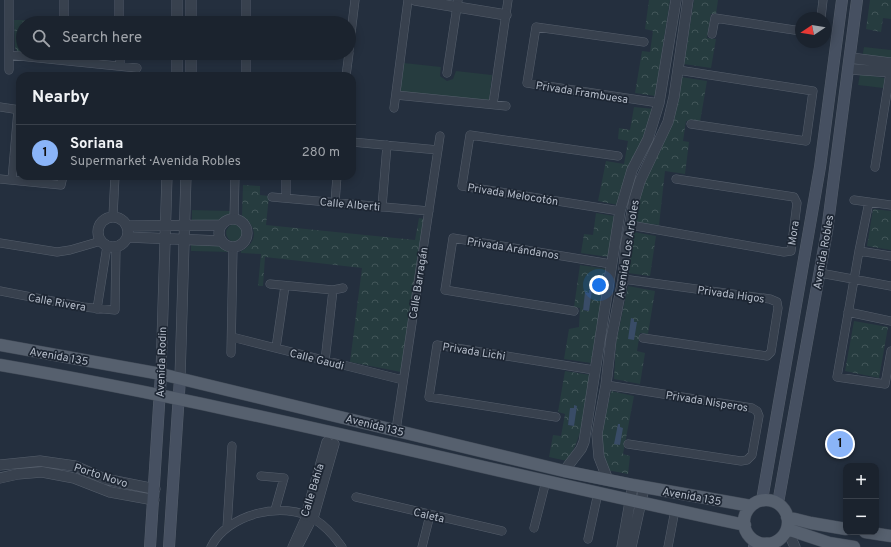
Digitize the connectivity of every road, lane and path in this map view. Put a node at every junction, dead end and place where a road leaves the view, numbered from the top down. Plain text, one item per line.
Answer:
1 (9, 0) edge
2 (64, 0) edge
3 (119, 0) edge
4 (177, 0) edge
5 (191, 0) edge
6 (246, 0) edge
7 (355, 0) edge
8 (408, 0) edge
9 (415, 0) edge
10 (508, 0) edge
11 (676, 0) edge
12 (688, 0) edge
13 (823, 0) edge
14 (842, 0) edge
15 (857, 0) edge
16 (458, 3) edge
17 (822, 12) edge
18 (506, 15) junction
19 (64, 16) edge
20 (119, 16) edge
21 (177, 16) edge
22 (191, 16) edge
23 (246, 16) edge
24 (353, 16) edge
25 (795, 30) edge
26 (712, 34) dead end
27 (670, 37) junction
28 (682, 39) junction
29 (644, 42) dead end
30 (9, 55) junction
31 (16, 56) edge
32 (59, 60) edge
33 (120, 60) edge
34 (177, 60) edge
35 (191, 60) edge
36 (246, 60) edge
37 (348, 60) edge
38 (850, 63) junction
39 (120, 66) junction
40 (137, 68) dead end
41 (891, 68) edge
42 (9, 70) dead end
43 (678, 70) junction
44 (177, 72) edge
45 (191, 72) edge
46 (246, 72) edge
47 (346, 72) edge
48 (447, 73) dead end
49 (396, 95) junction
50 (659, 103) junction
51 (493, 104) junction
52 (506, 106) dead end
53 (0, 107) edge
54 (394, 108) dead end
55 (16, 110) edge
56 (691, 124) dead end
57 (440, 136) dead end
58 (648, 139) junction
59 (16, 140) edge
60 (356, 142) edge
61 (658, 144) junction
62 (386, 145) junction
63 (438, 150) junction
64 (618, 156) dead end
65 (875, 167) dead end
66 (0, 179) edge
67 (676, 179) dead end
68 (12, 180) junction
69 (62, 180) edge
70 (115, 180) edge
71 (167, 180) edge
72 (186, 180) edge
73 (234, 180) edge
74 (286, 180) edge
75 (336, 180) edge
76 (272, 197) dead end
77 (286, 198) junction
78 (854, 200) dead end
79 (869, 202) junction
80 (335, 203) junction
81 (891, 205) edge
82 (382, 207) junction
83 (429, 211) junction
84 (620, 211) junction
85 (113, 216) junction
86 (234, 219) junction
87 (166, 225) junction
88 (185, 225) junction
89 (221, 225) junction
90 (630, 225) junction
91 (127, 226) junction
92 (128, 237) junction
93 (165, 238) junction
94 (184, 239) junction
95 (221, 241) junction
96 (615, 242) junction
97 (0, 243) edge
98 (626, 244) junction
99 (108, 245) junction
100 (233, 248) junction
101 (859, 251) junction
102 (891, 256) edge
103 (611, 264) junction
104 (820, 273) junction
105 (623, 279) junction
106 (853, 279) junction
107 (270, 284) dead end
108 (284, 286) junction
109 (891, 286) edge
110 (343, 288) dead end
111 (333, 290) junction
112 (0, 291) edge
113 (98, 309) junction
114 (574, 311) dead end
115 (848, 312) junction
116 (891, 321) edge
117 (232, 337) junction
118 (643, 338) dead end
119 (606, 339) junction
120 (0, 345) edge
121 (276, 348) junction
122 (891, 351) edge
123 (231, 353) dead end
124 (325, 361) junction
125 (0, 365) edge
126 (594, 370) junction
127 (161, 374) junction
128 (180, 378) junction
129 (403, 380) junction
130 (606, 385) junction
131 (888, 385) edge
132 (160, 395) junction
133 (179, 399) junction
134 (556, 417) dead end
135 (382, 426) junction
136 (396, 430) junction
137 (586, 433) junction
138 (597, 434) junction
139 (332, 438) junction
140 (360, 439) junction
141 (628, 444) dead end
142 (232, 446) dead end
143 (0, 465) edge
144 (564, 471) junction
145 (261, 476) dead end
146 (0, 478) edge
147 (608, 480) junction
148 (546, 481) junction
149 (639, 486) junction
150 (598, 493) junction
151 (154, 494) junction
152 (356, 497) dead end
153 (762, 500) junction
154 (724, 501) junction
155 (636, 502) junction
156 (778, 503) junction
157 (751, 506) junction
158 (275, 510) junction
159 (675, 510) junction
160 (430, 515) junction
161 (309, 517) junction
162 (719, 519) junction
163 (787, 523) junction
164 (744, 525) junction
165 (227, 528) junction
166 (534, 528) dead end
167 (843, 529) edge
168 (502, 531) dead end
169 (843, 531) edge
170 (879, 534) edge
171 (891, 536) edge
172 (588, 538) dead end
173 (765, 545) edge
174 (831, 545) edge
175 (344, 546) edge
176 (150, 547) edge
177 (169, 547) edge
178 (211, 547) edge
179 (292, 547) edge
180 (298, 547) edge
181 (422, 547) edge
182 (622, 547) edge
183 (631, 547) edge
184 (668, 547) edge
185 (795, 547) edge
186 (854, 547) edge

1 - 30 street
2 - 19 street
3 - 20 street
4 - 21 street
5 - 22 street
6 - 23 street
7 - 24 street
8 - 49 street
9 - 16 street
10 - 18 street
11 - 27 street, Avenida Los Arboles
12 - 28 street, Avenida Los Arboles
13 - 17 street
14 - 153 main road, Avenida Robles
15 - 38 main road, Avenida Robles
16 - 18 street
16 - 48 street
18 - 51 street
25 - 26 street
27 - 28 street
27 - 50 street, Avenida Los Arboles
28 - 43 street, Avenida Los Arboles
29 - 50 street, Privada Frambuesa
30 - 31 street
30 - 42 street
32 - 39 street
33 - 39 street
34 - 44 street
35 - 45 street
36 - 46 street
37 - 47 street
38 - 41 street
38 - 104 main road, Avenida Robles
39 - 40 street
41 - 65 street
43 - 56 street
43 - 61 street, Avenida Los Arboles
49 - 51 street
49 - 54 street
50 - 58 street, Avenida Los Arboles
51 - 52 street
53 - 55 street
57 - 63 street, Calle Barragán
58 - 61 street
58 - 84 street, Avenida Los Arboles
59 - 68 street
60 - 62 street
61 - 90 street, Avenida Los Arboles
62 - 63 street
62 - 82 street
63 - 83 street, Calle Barragán
64 - 84 street, Privada Melocotón
66 - 68 street
67 - 90 street, Mora
68 - 69 street
70 - 85 street
71 - 87 street, Avenida Rodin
72 - 88 street, Avenida Rodin
73 - 86 street
74 - 77 street
75 - 80 street
76 - 77 street, Calle Alberti
77 - 80 street, Calle Alberti
78 - 79 street
79 - 81 street
79 - 101 street
80 - 82 street, Calle Alberti
82 - 83 street, Calle Alberti
83 - 129 street, Calle Barragán
84 - 96 street, Avenida Los Arboles
85 - 91 street
85 - 99 street
86 - 89 street
86 - 100 street
87 - 88 street
87 - 91 street
87 - 93 street, Avenida Rodin
88 - 89 street
88 - 94 street, Avenida Rodin
89 - 95 street
90 - 98 street, Avenida Los Arboles
91 - 92 street
92 - 93 street
92 - 99 street
93 - 94 street
93 - 127 street, Avenida Rodin
94 - 95 street
94 - 128 street, Avenida Rodin
95 - 100 street
96 - 98 street
96 - 103 street, Avenida Los Arboles
97 - 99 street
98 - 105 street, Avenida Los Arboles
99 - 113 street
99 - 113 street, Calle Rivera
100 - 117 street
101 - 102 street
101 - 106 street
103 - 114 street, Privada Arándanos
103 - 119 street, Avenida Los Arboles
104 - 106 street
104 - 156 main road, Avenida Robles
105 - 118 street, Privada Higos
105 - 119 street, Avenida Los Arboles
106 - 109 street
106 - 115 street
107 - 108 street
108 - 111 street
108 - 121 street
110 - 111 street
111 - 124 street
112 - 113 street, Calle Rivera
115 - 116 street
115 - 131 street
117 - 121 street, Calle Gaudi
117 - 123 street
119 - 126 street, Avenida Los Arboles
119 - 130 street, Avenida Los Arboles
120 - 127 main road, Avenida 135
121 - 124 street, Calle Gaudi
122 - 131 street
124 - 129 street, Calle Gaudi
125 - 132 main road, Avenida 135
126 - 134 street, Privada Lichi
126 - 137 street, Avenida Los Arboles
127 - 128 main road, Avenida 135
127 - 132 main road, Avenida Rodin
128 - 133 main road, Avenida Rodin
128 - 135 main road, Avenida 135
129 - 136 street, Calle Barragán
130 - 138 street, Avenida Los Arboles
130 - 141 street, Privada Nisperos
132 - 133 main road, Avenida 135
132 - 151 main road, Avenida Rodin
133 - 139 main road, Avenida 135
133 - 177 main road, Avenida Rodin
135 - 136 main road, Avenida 135
135 - 140 main road
136 - 144 main road, Avenida 135
137 - 138 street
137 - 144 street, Avenida Los Arboles
138 - 147 street, Avenida Los Arboles
139 - 140 main road, Avenida 135
139 - 161 street, Calle Bahía
140 - 148 main road, Avenida 135
142 - 165 street
143 - 151 street, Porto Novo
144 - 147 main road, Avenida 135
145 - 158 street
146 - 151 street, Porto Novo
147 - 149 main road, Avenida 135
148 - 150 main road, Avenida 135
148 - 166 street
149 - 154 main road, Avenida 135
149 - 155 street
150 - 155 main road, Avenida 135
150 - 172 street
151 - 176 main road, Avenida Rodin
152 - 160 street, Caleta
153 - 156 main road
153 - 157 main road
154 - 157 main road, Avenida 135
154 - 162 main road
155 - 159 main road, Avenida 135
155 - 182 street
155 - 183 street
156 - 163 main road
157 - 164 main road
158 - 161 street
158 - 165 street
159 - 162 main road, Avenida 135
159 - 184 street
160 - 168 street, Caleta
160 - 181 street
161 - 175 street
161 - 179 street, Calle Bahía
161 - 180 street, Calle Bahía
162 - 164 main road, Avenida 135
163 - 167 main road
163 - 173 main road
163 - 174 main road
163 - 185 street
164 - 173 main road
165 - 178 street
169 - 174 main road
170 - 171 main road
174 - 186 main road

